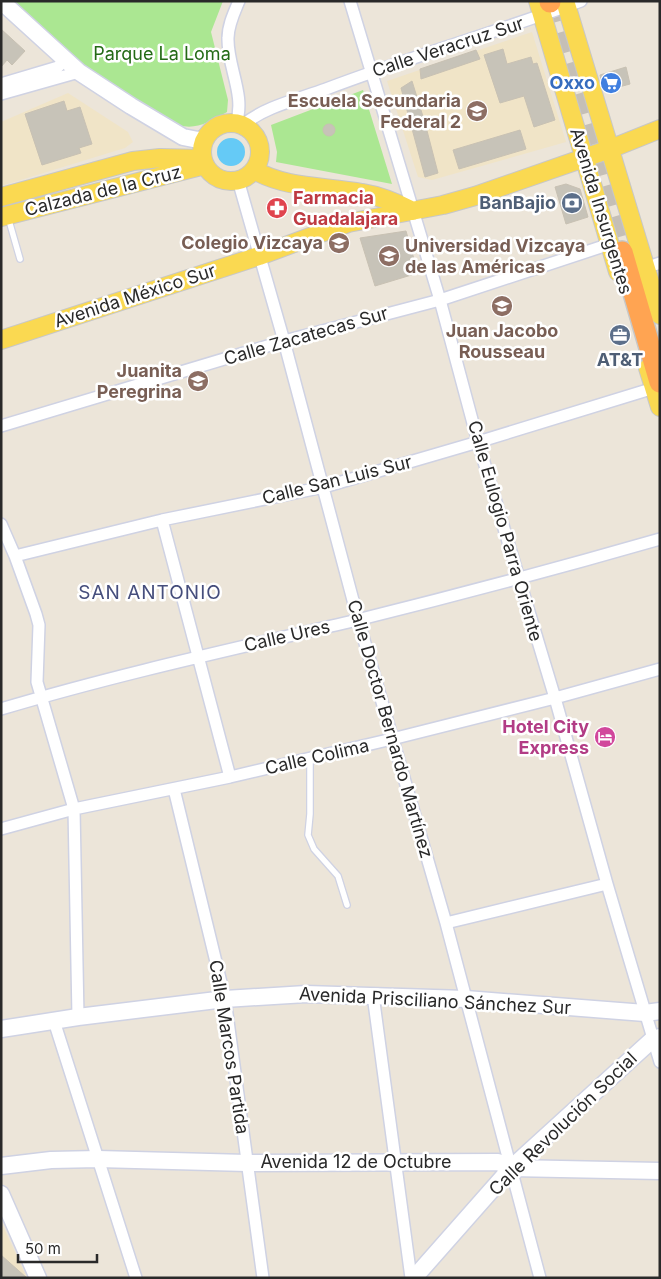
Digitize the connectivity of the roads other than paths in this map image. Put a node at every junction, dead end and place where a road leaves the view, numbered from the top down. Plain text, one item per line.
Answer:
1 (1, 1) edge
2 (239, 1) edge
3 (350, 1) edge
4 (556, 4) edge
5 (1, 16) edge
6 (68, 68) junction
7 (370, 72) junction
8 (1, 84) edge
9 (1, 94) edge
10 (239, 124) junction
11 (660, 129) edge
12 (610, 149) junction
13 (204, 154) junction
14 (584, 158) junction
15 (254, 170) junction
16 (238, 180) junction
17 (335, 189) junction
18 (1, 197) edge
19 (413, 211) junction
20 (4, 216) edge
21 (348, 223) junction
22 (620, 242) junction
23 (259, 256) junction
24 (20, 259) dead end
25 (652, 265) edge
26 (440, 300) junction
27 (660, 315) edge
28 (1, 340) edge
29 (284, 341) junction
30 (660, 347) edge
31 (657, 385) edge
32 (660, 407) edge
33 (1, 426) edge
34 (478, 442) junction
35 (324, 487) junction
36 (162, 520) junction
37 (1, 524) edge
38 (660, 539) edge
39 (16, 556) junction
40 (518, 579) junction
41 (358, 619) junction
42 (198, 656) junction
43 (660, 669) edge
44 (42, 697) junction
45 (555, 698) junction
46 (1, 709) edge
47 (392, 739) junction
48 (310, 759) junction
49 (230, 777) junction
50 (174, 789) junction
51 (74, 809) junction
52 (1, 829) edge
53 (607, 884) junction
54 (347, 905) dead end
55 (446, 923) junction
56 (373, 995) junction
57 (225, 999) junction
58 (466, 999) junction
59 (652, 1012) edge
60 (78, 1017) junction
61 (54, 1021) junction
62 (1, 1029) edge
63 (656, 1038) edge
64 (660, 1062) edge
65 (98, 1159) junction
66 (51, 1160) junction
67 (247, 1162) junction
68 (394, 1162) junction
69 (1, 1166) edge
70 (511, 1168) junction
71 (660, 1171) edge
72 (1, 1178) edge
73 (1, 1194) edge
74 (38, 1278) edge
75 (136, 1278) edge
76 (263, 1278) edge
77 (413, 1278) edge
78 (540, 1278) edge

1 - 6 main road
2 - 10 street
3 - 7 street, Calle Eulogio Parra Oriente
4 - 7 street, Calle Veracruz Sur
4 - 12 main road
4 - 14 main road, Avenida Insurgentes
5 - 6 main road
6 - 8 street
6 - 9 street
6 - 13 main road
7 - 10 street, Calle Veracruz Sur
7 - 19 street, Calle Eulogio Parra Oriente
10 - 13 main road
10 - 15 main road
11 - 12 main road, Avenida México Sur
12 - 14 main road, Avenida México Sur
12 - 22 main road
13 - 16 main road
13 - 18 main road, Calzada de la Cruz
13 - 20 main road, Calzada de la Cruz
14 - 19 main road, Avenida México Sur
14 - 22 main road, Avenida Insurgentes
15 - 16 main road
15 - 17 main road
16 - 23 street, Calle Doctor Bernardo Martínez
17 - 19 main road
17 - 21 main road
19 - 21 main road, Avenida México Sur
19 - 26 street, Calle Eulogio Parra Oriente
20 - 24 lane
21 - 23 main road, Avenida México Sur
22 - 25 main road
22 - 26 street, Calle Zacatecas Sur
22 - 30 highway, Avenida Insurgentes
22 - 31 highway, Avenida Insurgentes
23 - 28 main road, Avenida México Sur
23 - 29 street, Calle Doctor Bernardo Martínez
25 - 27 main road
26 - 29 street, Calle Zacatecas Sur
26 - 34 street, Calle Eulogio Parra Oriente
29 - 33 street, Calle Zacatecas Sur
29 - 35 street, Calle Doctor Bernardo Martínez
31 - 32 main road, Avenida Insurgentes
31 - 34 street, Calle San Luis Sur
34 - 35 street, Calle San Luis Sur
34 - 40 street, Calle Eulogio Parra Oriente
35 - 36 street, Calle San Luis Sur
35 - 41 street, Calle Doctor Bernardo Martínez
36 - 39 street, Calle San Luis Sur
36 - 42 street
37 - 39 street
38 - 40 street, Calle Ures
39 - 44 street
40 - 41 street, Calle Ures
40 - 45 street, Calle Eulogio Parra Oriente
41 - 42 street, Calle Ures
41 - 47 street, Calle Doctor Bernardo Martínez
42 - 44 street, Calle Ures
42 - 49 street
43 - 45 street, Calle Colima
44 - 46 street, Calle Ures
44 - 51 street
45 - 47 street, Calle Colima
45 - 53 street, Calle Eulogio Parra Oriente
47 - 48 street, Calle Colima
47 - 55 street, Calle Doctor Bernardo Martínez
48 - 49 street, Calle Colima
48 - 54 lane
49 - 50 street, Calle Colima
50 - 51 street, Calle Colima
50 - 57 street, Calle Marcos Partida
51 - 52 street, Calle Colima
51 - 60 street
53 - 55 street
53 - 59 street, Calle Eulogio Parra Oriente
55 - 58 street, Calle Doctor Bernardo Martínez
56 - 57 main road, Avenida Prisciliano Sánchez Sur
56 - 58 main road, Avenida Prisciliano Sánchez Sur
56 - 68 street
57 - 60 main road, Avenida Prisciliano Sánchez Sur
57 - 67 street, Calle Marcos Partida
58 - 59 main road, Avenida Prisciliano Sánchez Sur
58 - 70 street, Calle Doctor Bernardo Martínez
59 - 63 street, Calle Eulogio Parra Oriente
60 - 61 main road, Avenida Prisciliano Sánchez Sur
61 - 62 main road, Avenida Prisciliano Sánchez Sur
61 - 65 street
63 - 64 street, Calle Eulogio Parra Oriente
63 - 70 main road, Calle Revolución Social
65 - 66 main road, Avenida 12 de Octubre
65 - 67 main road, Avenida 12 de Octubre
65 - 75 street
66 - 69 main road, Avenida 12 de Octubre
66 - 72 main road, Avenida 12 de Octubre
67 - 68 main road, Avenida 12 de Octubre
67 - 76 street, Calle Marcos Partida
68 - 70 main road, Avenida 12 de Octubre
68 - 77 street
70 - 71 main road, Avenida 12 de Octubre
70 - 77 main road, Calle Revolución Social
70 - 78 street, Calle Doctor Bernardo Martínez
73 - 74 main road

